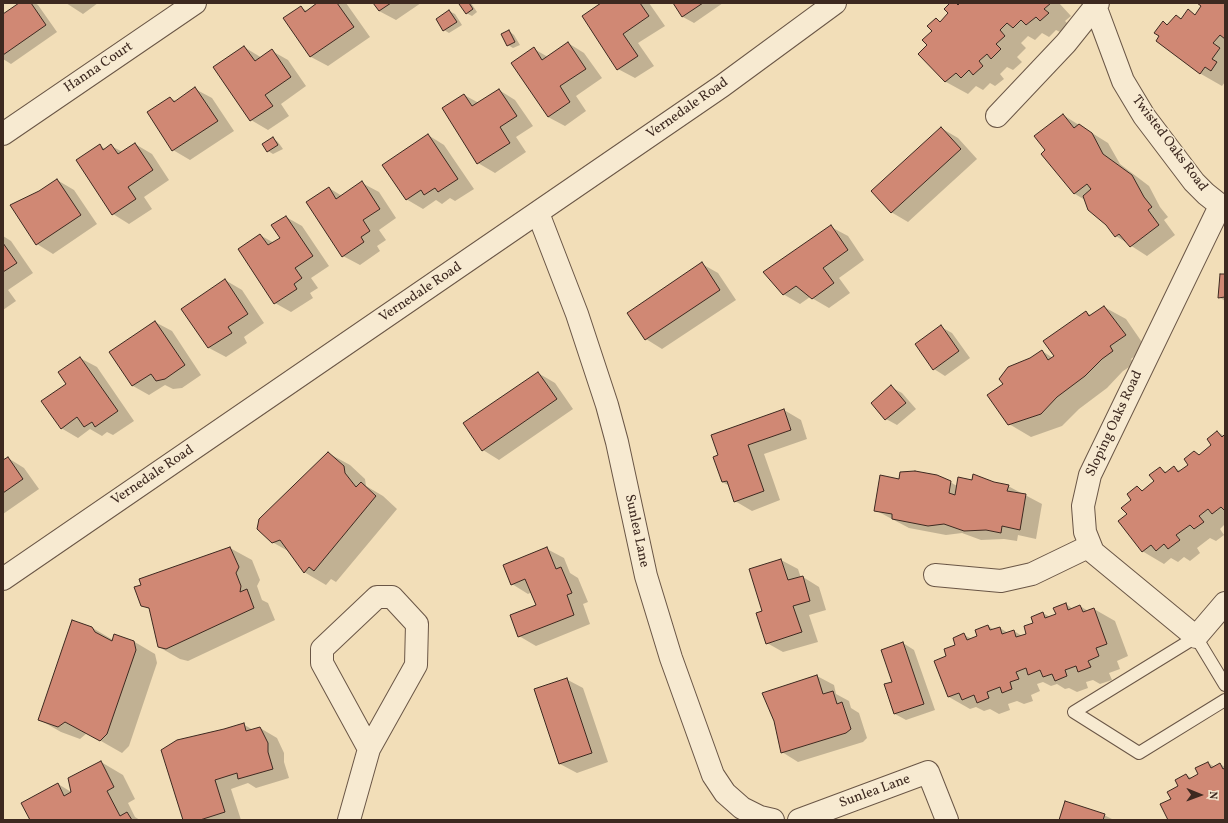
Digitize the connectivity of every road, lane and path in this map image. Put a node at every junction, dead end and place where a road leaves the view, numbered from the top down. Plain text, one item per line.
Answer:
1 (195, 3) edge
2 (835, 3) edge
3 (1096, 4) edge
4 (997, 116) dead end
5 (3, 134) edge
6 (1223, 207) edge
7 (538, 213) junction
8 (1090, 546) junction
9 (935, 575) dead end
10 (3, 578) edge
11 (1225, 603) edge
12 (1196, 637) junction
13 (1225, 685) edge
14 (1225, 700) edge
15 (369, 749) junction
16 (349, 820) edge
17 (773, 820) edge
18 (800, 820) edge
19 (947, 820) edge

1 - 5 street, Hanna Court
2 - 7 street, Vernedale Road
3 - 4 street
3 - 6 street, Twisted Oaks Road
6 - 8 street, Sloping Oaks Road
7 - 10 street, Vernedale Road
7 - 17 street, Sunlea Lane
8 - 9 street
8 - 12 street, Sloping Oaks Road
11 - 12 street
12 - 13 lane
12 - 14 lane
15 - 15 street
15 - 16 street
18 - 19 street, Sunlea Lane

